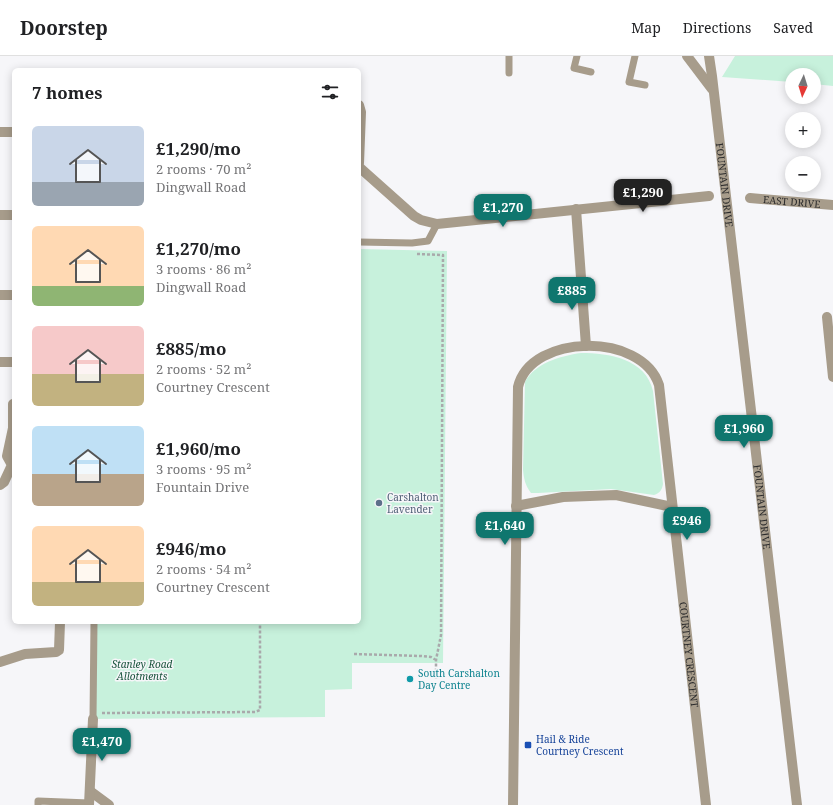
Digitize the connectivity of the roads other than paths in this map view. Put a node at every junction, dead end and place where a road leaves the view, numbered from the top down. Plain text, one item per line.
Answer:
1 (509, 56) edge
2 (577, 56) edge
3 (635, 56) edge
4 (687, 56) edge
5 (708, 56) edge
6 (591, 72) dead end
7 (509, 73) dead end
8 (645, 85) dead end
9 (714, 90) junction
10 (0, 132) edge
11 (12, 132) edge
12 (361, 169) edge
13 (709, 196) dead end
14 (750, 198) dead end
15 (833, 204) edge
16 (576, 209) junction
17 (0, 214) edge
18 (12, 215) edge
19 (434, 223) junction
20 (361, 242) edge
21 (0, 295) edge
22 (12, 295) edge
23 (828, 316) dead end
24 (586, 346) junction
25 (0, 362) edge
26 (12, 362) dead end
27 (833, 377) edge
28 (12, 433) edge
29 (12, 466) edge
30 (12, 466) edge
31 (0, 485) edge
32 (516, 506) junction
33 (672, 507) junction
34 (60, 624) edge
35 (94, 624) edge
36 (0, 662) edge
37 (93, 715) joint
38 (90, 791) junction
39 (59, 804) edge
40 (89, 804) edge
41 (38, 805) edge
42 (109, 805) edge
43 (513, 805) edge
44 (706, 805) edge
45 (797, 805) edge

1 - 7 lane
2 - 6 lane
3 - 8 lane
4 - 9 street, FOUNTAIN DRIVE
5 - 9 street, FOUNTAIN DRIVE
9 - 45 street, FOUNTAIN DRIVE
10 - 11 street
12 - 19 street
13 - 16 street
14 - 15 street, EAST DRIVE
16 - 19 street
16 - 24 street
17 - 18 street
19 - 20 lane
21 - 22 street
23 - 27 street
24 - 32 street, COURTNEY CRESCENT
24 - 33 street, COURTNEY CRESCENT
25 - 26 street
28 - 30 street
29 - 31 street
32 - 33 street
32 - 43 street, COURTNEY CRESCENT
33 - 44 street, COURTNEY CRESCENT
34 - 36 street
35 - 37 lane
37 - 38 street
38 - 40 street
38 - 42 street
39 - 40 lane
39 - 41 lane

